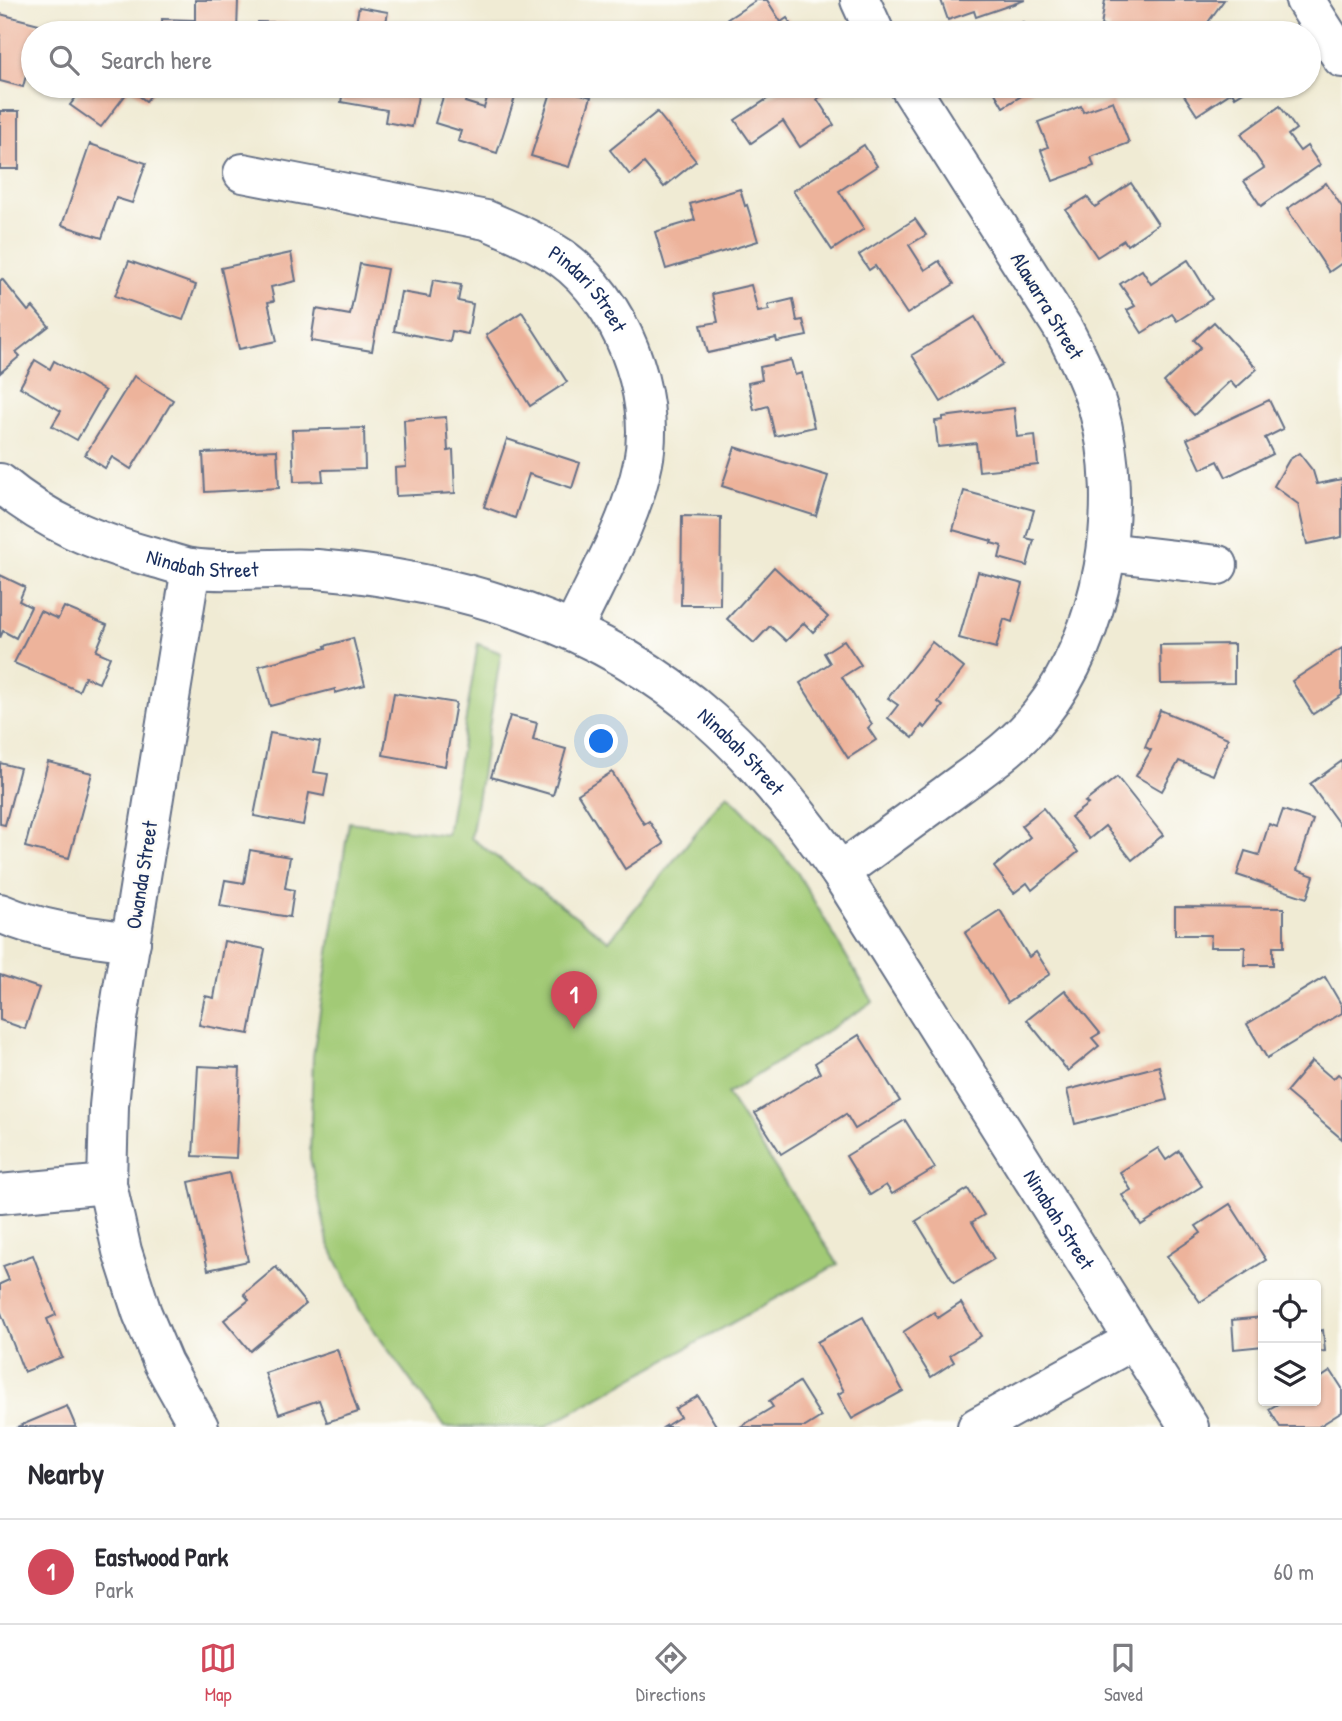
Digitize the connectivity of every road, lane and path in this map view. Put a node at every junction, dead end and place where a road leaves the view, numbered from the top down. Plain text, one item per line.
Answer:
1 (860, 0) edge
2 (1305, 0) edge
3 (870, 21) edge
4 (1318, 21) edge
5 (1321, 25) edge
6 (1342, 58) edge
7 (917, 98) edge
8 (243, 173) dead end
9 (0, 483) edge
10 (1107, 552) junction
11 (1218, 565) dead end
12 (191, 568) junction
13 (573, 630) junction
14 (840, 872) junction
15 (0, 914) edge
16 (131, 942) junction
17 (107, 1184) junction
18 (0, 1194) edge
19 (1134, 1340) junction
20 (199, 1427) edge
21 (977, 1427) edge
22 (1189, 1427) edge

1 - 3 street
2 - 4 street
5 - 6 street
7 - 10 street, Alawarra Street
8 - 13 street, Pindari Street
9 - 12 street, Ninabah Street
10 - 11 street
10 - 14 street, Alawarra Street
12 - 13 street, Ninabah Street
12 - 16 street, Owanda Street
13 - 14 street, Ninabah Street
14 - 19 street, Ninabah Street
15 - 16 street
16 - 17 street, Owanda Street
17 - 18 street
17 - 20 street, Owanda Street
19 - 21 street
19 - 22 street, Ninabah Street

